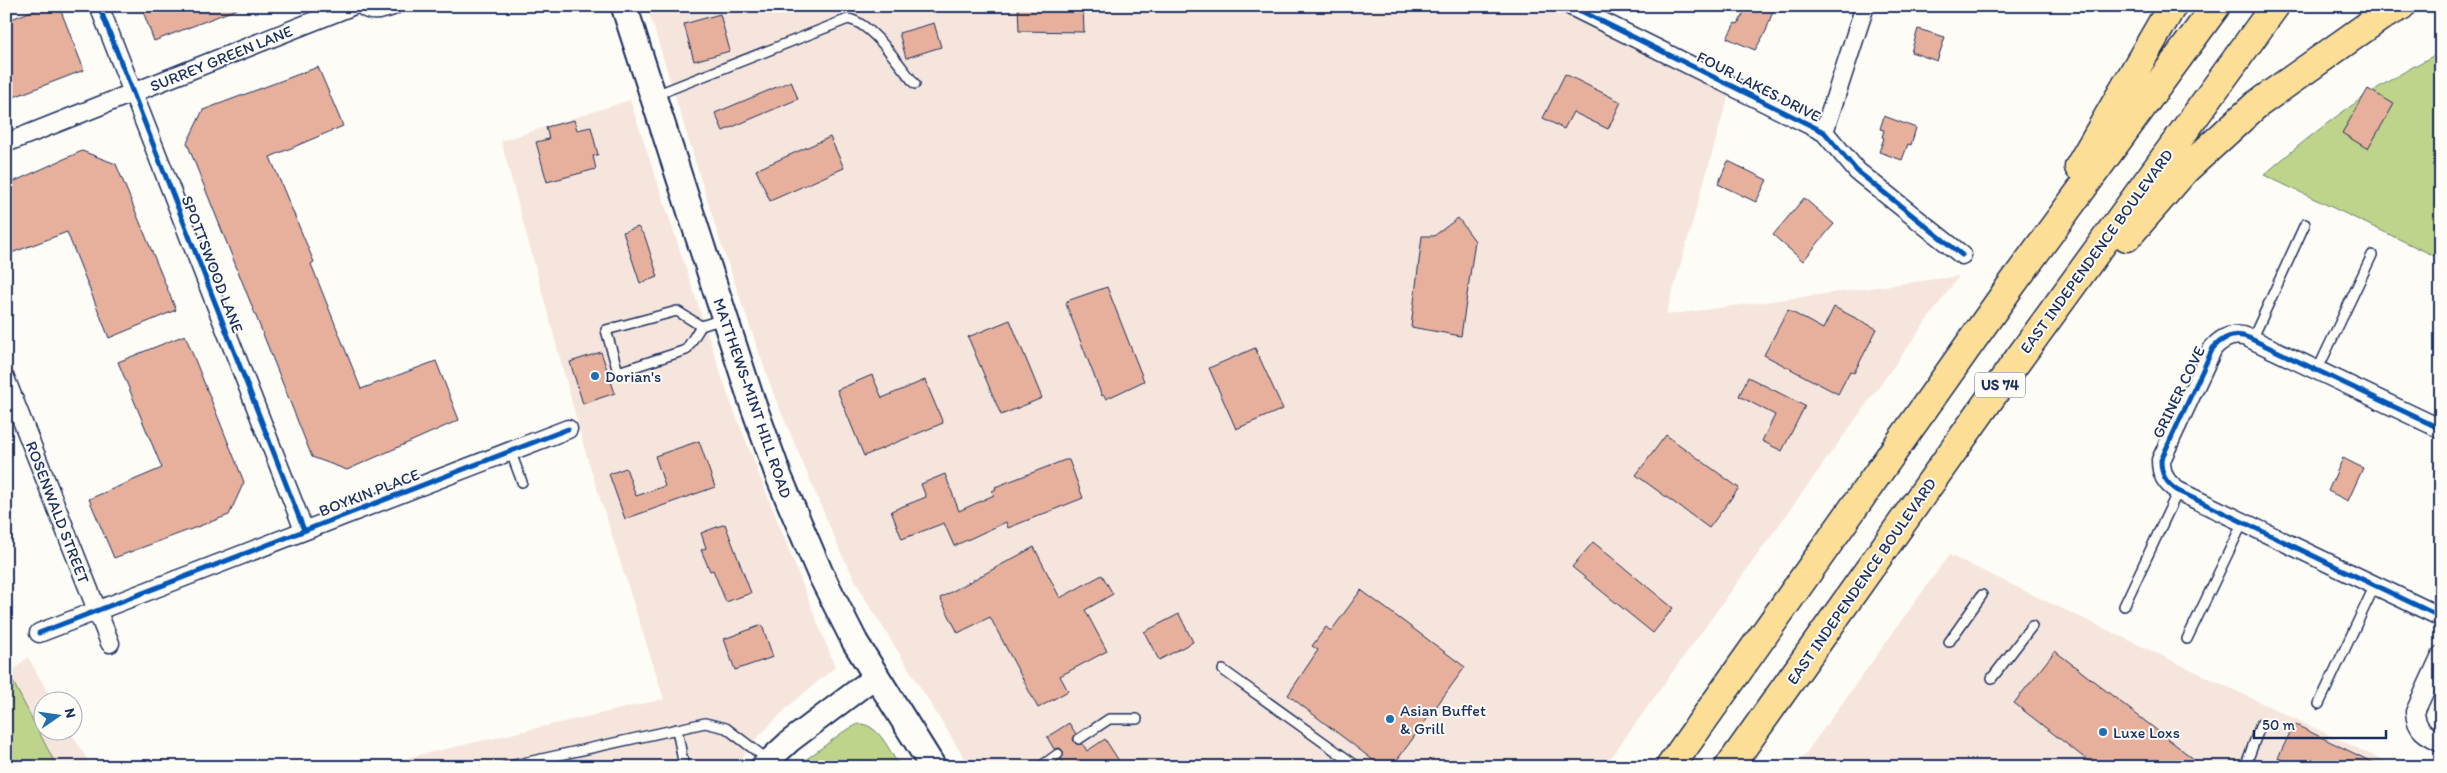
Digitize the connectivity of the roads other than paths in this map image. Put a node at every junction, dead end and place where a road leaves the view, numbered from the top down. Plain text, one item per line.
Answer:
1 (99, 6) edge
2 (352, 6) edge
3 (364, 6) edge
4 (394, 6) edge
5 (624, 6) edge
6 (1571, 6) edge
7 (1865, 6) edge
8 (2172, 6) edge
9 (2216, 6) edge
10 (2275, 6) edge
11 (2401, 6) edge
12 (915, 84) dead end
13 (133, 93) junction
14 (653, 96) junction
15 (1824, 132) junction
16 (6, 143) edge
17 (2305, 224) dead end
18 (2372, 254) dead end
19 (1962, 255) dead end
20 (2007, 292) junction
21 (725, 318) junction
22 (701, 326) junction
23 (2252, 340) junction
24 (2317, 371) junction
25 (2009, 372) junction
26 (6, 380) edge
27 (568, 429) dead end
28 (2441, 429) edge
29 (510, 450) junction
30 (522, 482) dead end
31 (2178, 491) junction
32 (2243, 522) junction
33 (304, 530) junction
34 (2375, 585) junction
35 (1982, 595) dead end
36 (2124, 606) dead end
37 (97, 611) junction
38 (2441, 616) edge
39 (2032, 626) dead end
40 (39, 633) dead end
41 (2187, 639) dead end
42 (1949, 642) dead end
43 (110, 643) dead end
44 (2441, 655) edge
45 (1223, 670) dead end
46 (876, 676) junction
47 (1992, 678) dead end
48 (2319, 704) dead end
49 (1138, 719) dead end
50 (2261, 724) dead end
51 (676, 729) junction
52 (1079, 739) dead end
53 (2441, 742) edge
54 (1058, 754) dead end
55 (765, 763) edge
56 (504, 767) edge
57 (684, 767) edge
58 (933, 767) edge
59 (1040, 767) edge
60 (1358, 767) edge
61 (1670, 767) edge
62 (1729, 767) edge
63 (2245, 767) edge

1 - 13 street, SPOTTSWOOD LANE
2 - 13 street, SURREY GREEN LANE
3 - 4 street
5 - 14 main road, MATTHEWS-MINT HILL ROAD
6 - 15 street, FOUR LAKES DRIVE
7 - 15 street
8 - 20 highway
9 - 20 highway, US 74
10 - 25 highway, EAST INDEPENDENCE BOULEVARD / US 74
11 - 25 highway
12 - 14 lane
13 - 16 street, SURREY GREEN LANE
13 - 33 street, SPOTTSWOOD LANE
14 - 21 main road, MATTHEWS-MINT HILL ROAD
15 - 19 street, FOUR LAKES DRIVE
17 - 23 lane
18 - 24 lane
20 - 61 highway, US 74
21 - 22 lane
21 - 46 main road, MATTHEWS-MINT HILL ROAD
22 - 22 lane
23 - 24 street, GRINER COVE
23 - 31 street, GRINER COVE
24 - 28 street, GRINER COVE
25 - 62 highway, EAST INDEPENDENCE BOULEVARD / US 74
26 - 37 street, ROSENWALD STREET
27 - 29 street, BOYKIN PLACE
29 - 30 lane
29 - 33 street, BOYKIN PLACE
31 - 32 street, GRINER COVE
31 - 36 lane
32 - 34 street, GRINER COVE
32 - 41 lane
33 - 37 street, BOYKIN PLACE
34 - 38 street, GRINER COVE
34 - 48 lane
35 - 42 lane
37 - 40 street, BOYKIN PLACE
37 - 43 street, ROSENWALD STREET
39 - 47 lane
44 - 53 street
45 - 60 lane
46 - 55 street
46 - 58 main road, MATTHEWS-MINT HILL ROAD
49 - 52 lane
50 - 63 lane
51 - 55 lane
51 - 56 lane
51 - 57 lane
54 - 59 lane

